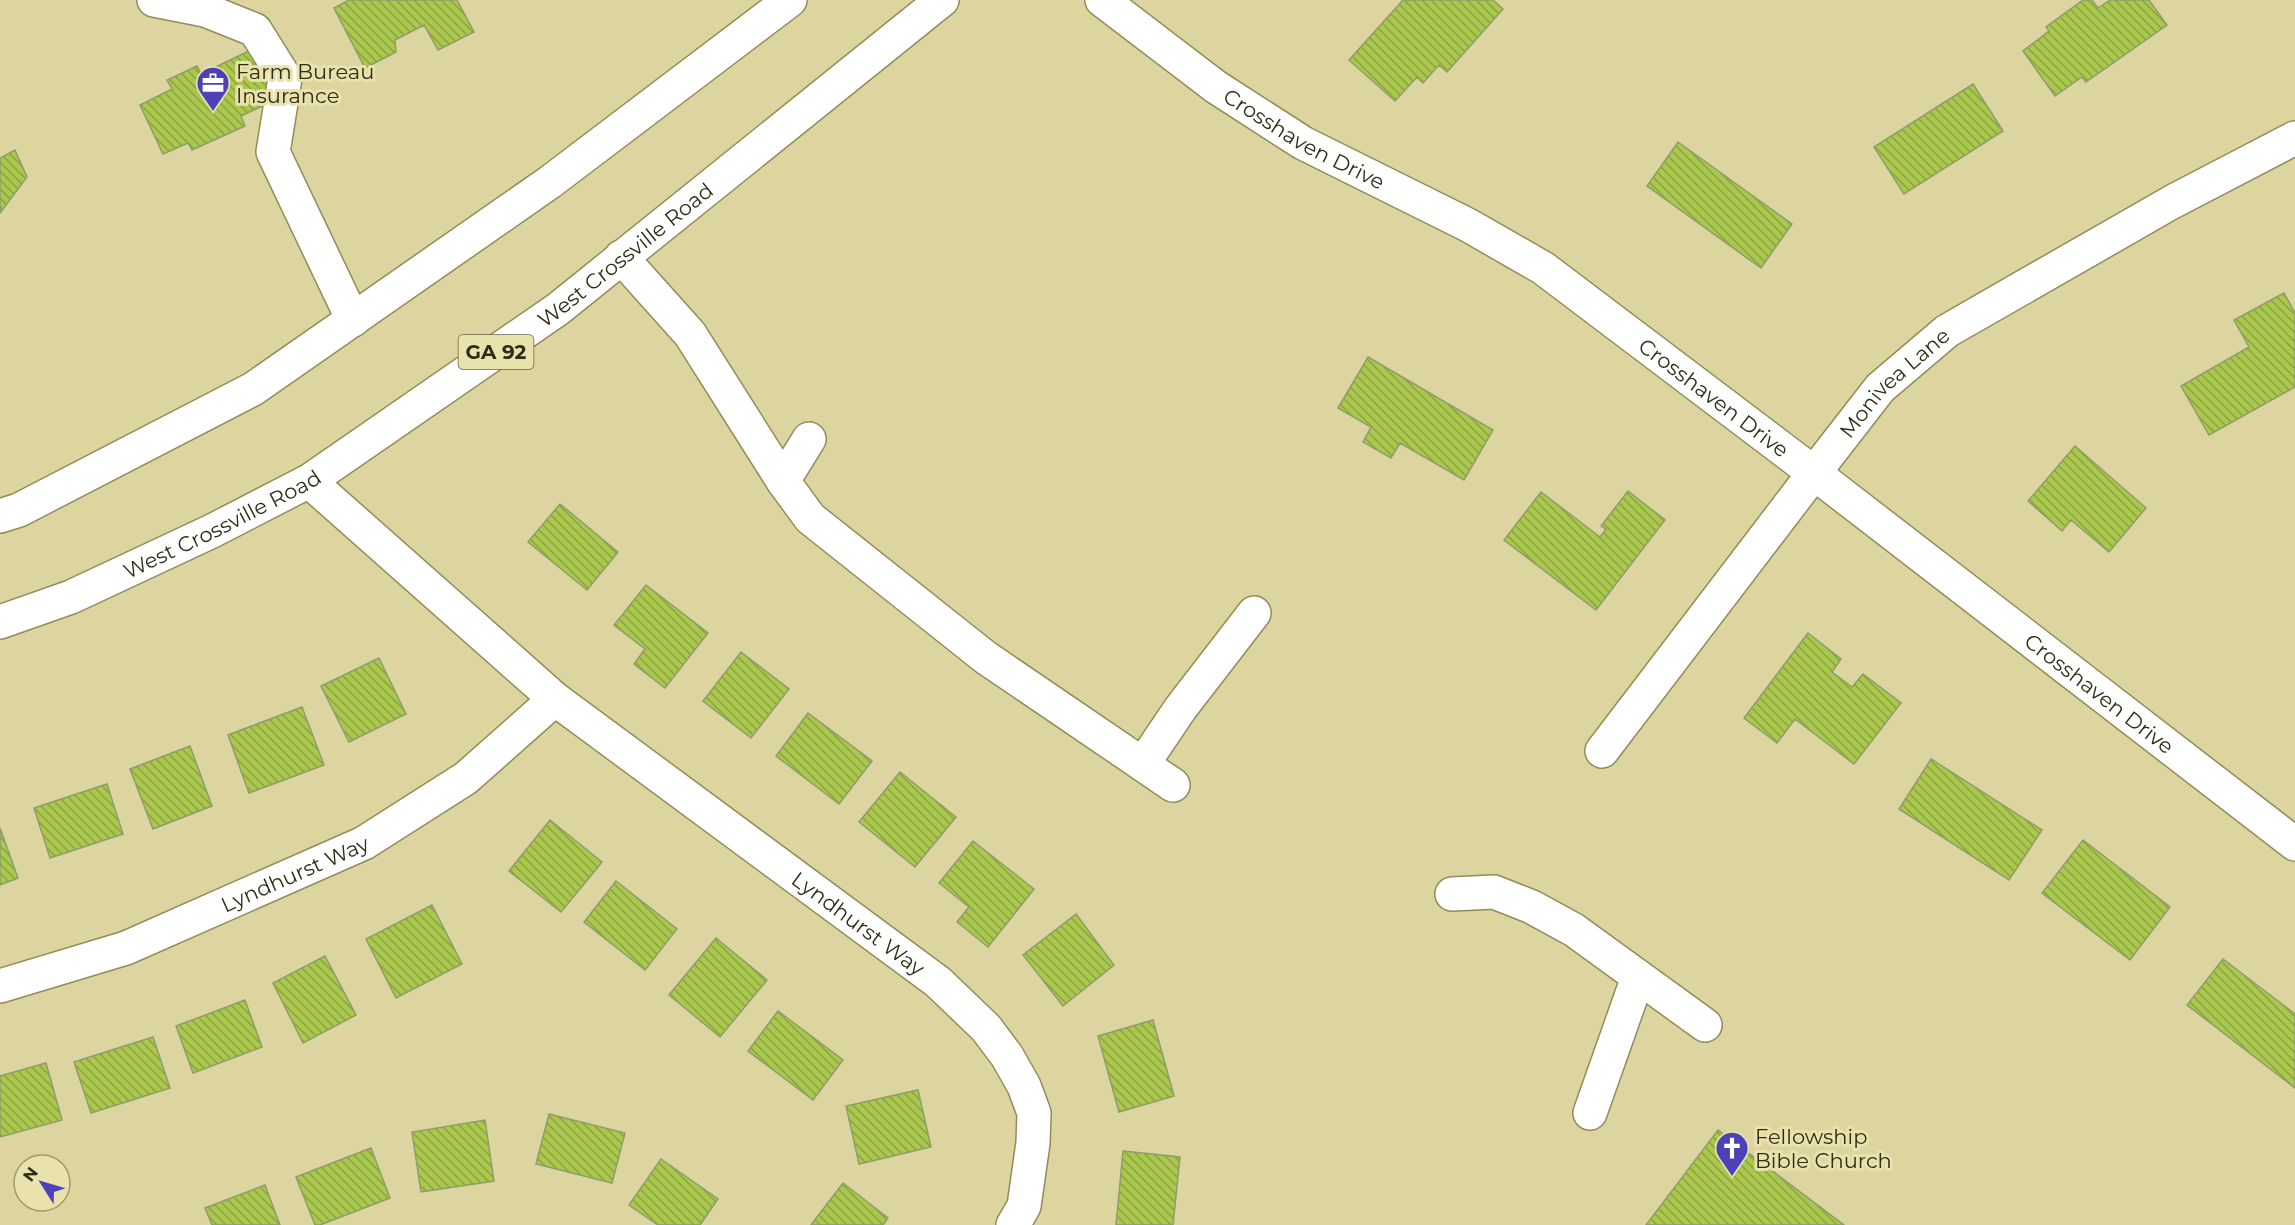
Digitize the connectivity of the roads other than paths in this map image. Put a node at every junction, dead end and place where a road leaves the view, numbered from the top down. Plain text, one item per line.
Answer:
1 (154, 0) edge
2 (790, 0) edge
3 (942, 0) edge
4 (1102, 0) edge
5 (2295, 138) edge
6 (621, 257) junction
7 (353, 320) junction
8 (809, 440) dead end
9 (1814, 473) junction
10 (309, 481) junction
11 (783, 481) junction
12 (0, 516) edge
13 (1254, 613) dead end
14 (0, 622) edge
15 (555, 699) junction
16 (1602, 752) dead end
17 (1143, 764) junction
18 (1173, 785) dead end
19 (2295, 844) edge
20 (1452, 894) dead end
21 (1638, 977) junction
22 (0, 986) edge
23 (1705, 1025) dead end
24 (1590, 1113) dead end
25 (1013, 1225) edge

1 - 7 street
2 - 7 street
3 - 6 street, West Crossville Road / GA 92
4 - 9 street, Crosshaven Drive
5 - 9 street, Monivea Lane
6 - 10 street, West Crossville Road / GA 92
6 - 11 street
7 - 12 street
8 - 11 street
9 - 16 street, Monivea Lane
9 - 19 street, Crosshaven Drive
10 - 14 street, West Crossville Road / GA 92
10 - 15 street, Lyndhurst Way
11 - 17 street
13 - 17 street
15 - 22 street, Lyndhurst Way
15 - 25 street, Lyndhurst Way
17 - 18 street
20 - 21 street
21 - 23 street
21 - 24 street

